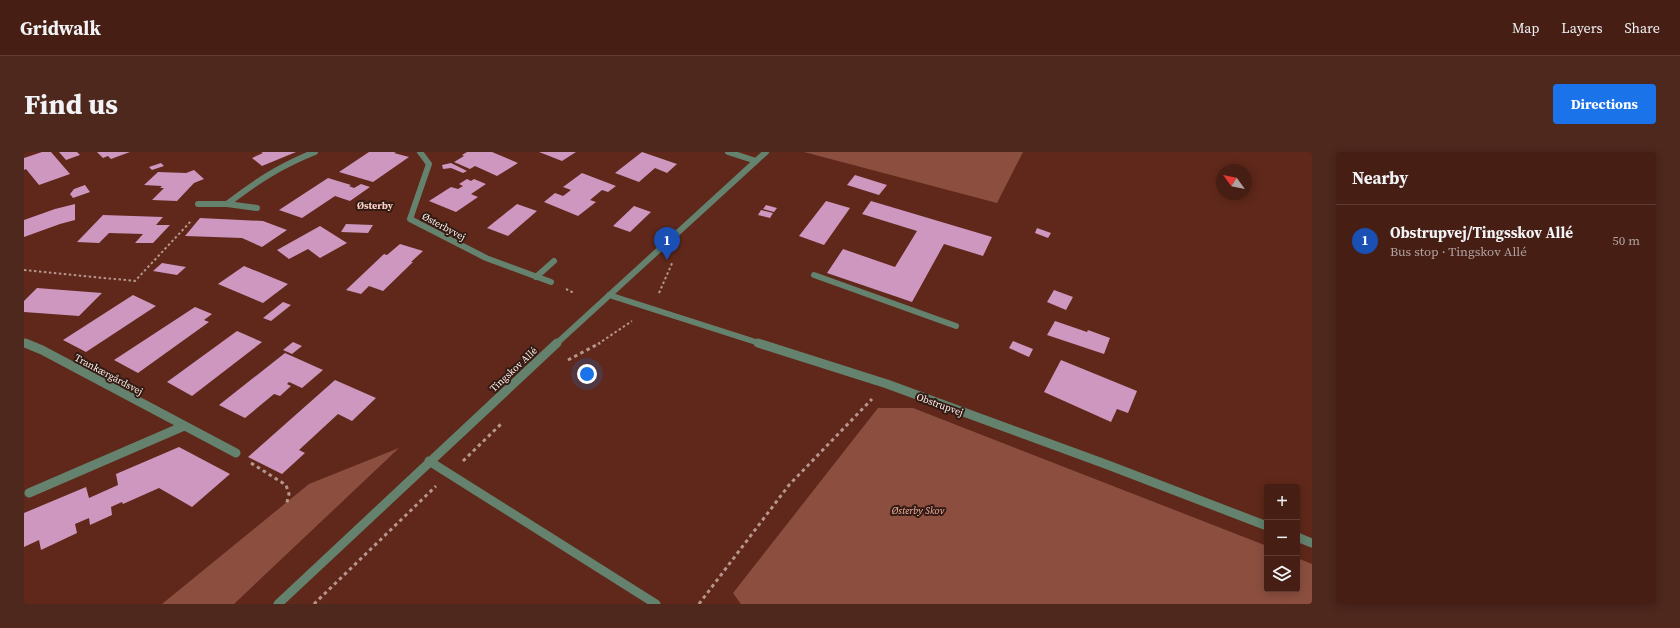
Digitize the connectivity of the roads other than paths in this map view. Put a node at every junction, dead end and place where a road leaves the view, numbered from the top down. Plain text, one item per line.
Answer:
1 (315, 152) edge
2 (420, 152) edge
3 (728, 152) edge
4 (766, 152) edge
5 (756, 161) junction
6 (198, 204) dead end
7 (227, 204) junction
8 (257, 208) dead end
9 (554, 261) dead end
10 (814, 275) dead end
11 (536, 277) junction
12 (551, 282) dead end
13 (609, 295) junction
14 (956, 326) dead end
15 (24, 343) edge
16 (184, 426) junction
17 (236, 453) road end
18 (429, 461) junction
19 (29, 493) dead end
20 (1264, 525) edge
21 (1300, 538) edge
22 (1312, 543) edge
23 (278, 604) edge
24 (656, 604) edge

1 - 7 street
2 - 11 street, Østerbyvej
3 - 5 street
4 - 5 street, Tingskov Allé
5 - 13 street, Tingskov Allé
6 - 7 street
7 - 8 street
9 - 11 street
10 - 14 street
11 - 12 street, Østerbyvej
13 - 18 street, Tingskov Allé
13 - 20 street, Obstrupvej
15 - 16 street, Trankærgårdsvej
16 - 17 street, Trankærgårdsvej
16 - 19 street
18 - 23 street, Tingskov Allé
18 - 24 street
21 - 22 street

